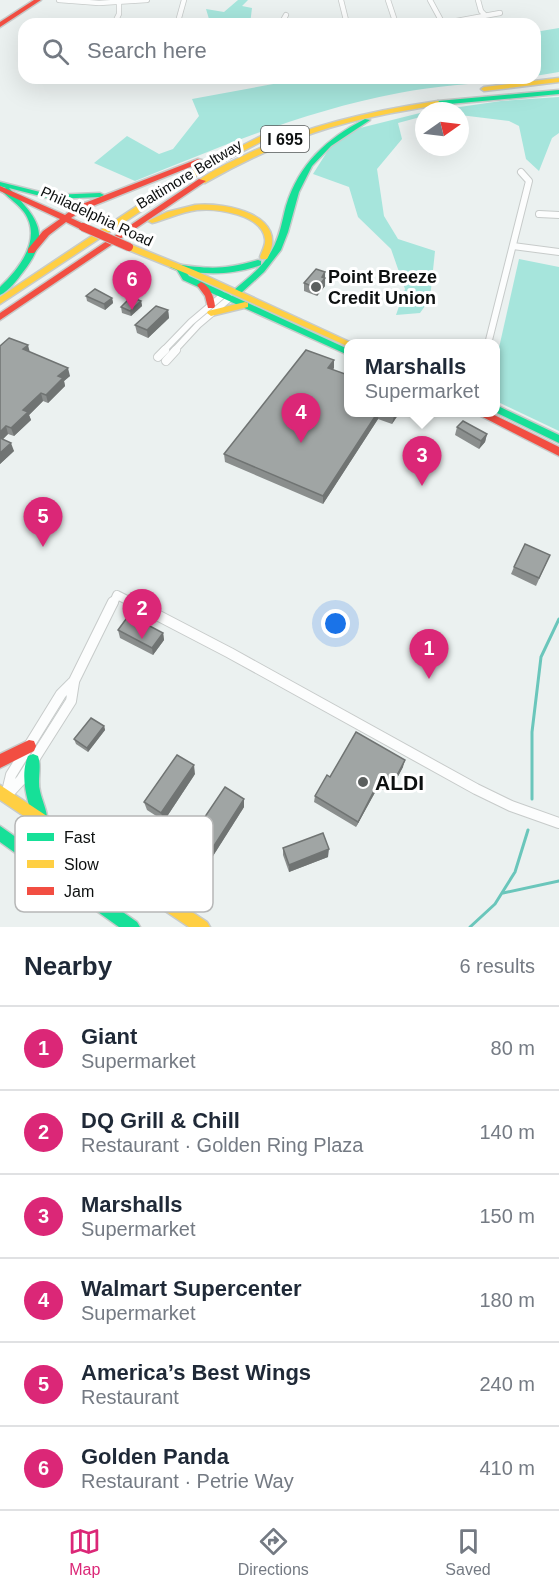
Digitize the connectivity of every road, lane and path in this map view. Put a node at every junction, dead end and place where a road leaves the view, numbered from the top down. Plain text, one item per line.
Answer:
1 (38, 0) edge
2 (59, 0) edge
3 (147, 0) edge
4 (184, 0) edge
5 (341, 0) edge
6 (388, 0) edge
7 (430, 0) edge
8 (478, 0) edge
9 (119, 3) junction
10 (500, 13) dead end
11 (286, 15) dead end
12 (485, 15) junction
13 (117, 18) edge
14 (181, 18) edge
15 (284, 18) edge
16 (346, 18) edge
17 (394, 18) edge
18 (439, 18) edge
19 (471, 18) edge
20 (0, 25) edge
21 (559, 80) edge
22 (541, 82) edge
23 (529, 84) edge
24 (559, 92) edge
25 (481, 98) junction
26 (245, 146) junction
27 (521, 172) dead end
28 (134, 187) junction
29 (2, 188) edge
30 (539, 214) dead end
31 (559, 215) edge
32 (65, 218) junction
33 (112, 241) junction
34 (513, 246) junction
35 (32, 251) junction
36 (559, 252) edge
37 (258, 263) junction
38 (177, 269) junction
39 (201, 285) junction
40 (0, 292) edge
41 (230, 294) junction
42 (0, 301) edge
43 (245, 305) junction
44 (211, 310) junction
45 (0, 317) edge
46 (489, 339) edge
47 (344, 342) edge
48 (344, 350) edge
49 (158, 357) dead end
50 (166, 361) dead end
51 (500, 411) edge
52 (488, 417) edge
53 (559, 439) edge
54 (559, 452) edge
55 (74, 681) junction
56 (29, 746) junction
57 (0, 761) edge
58 (33, 761) junction
59 (2, 795) edge
60 (35, 816) edge
61 (40, 816) edge
62 (559, 823) edge
63 (0, 833) edge
64 (15, 844) edge
65 (111, 912) edge
66 (179, 912) edge
67 (132, 927) edge
68 (202, 927) edge

1 - 20 main road
2 - 9 street
3 - 9 street
4 - 14 street
5 - 16 street
6 - 17 street
7 - 18 street
8 - 12 street
9 - 13 street
10 - 12 street
11 - 15 street
12 - 19 street
21 - 22 main road, Baltimore Beltway / I 695
23 - 26 main road, Baltimore Beltway / I 695
24 - 25 main road, Baltimore Beltway / I 695
25 - 33 main road, Baltimore Beltway / I 695
25 - 41 main road
26 - 28 main road
26 - 42 main road, Baltimore Beltway / I 695
27 - 34 street
28 - 29 main road
28 - 32 main road
29 - 32 main road, Philadelphia Road
29 - 35 main road
30 - 31 street
32 - 35 main road
32 - 38 main road, Philadelphia Road, bridge
33 - 37 main road
33 - 45 main road, Baltimore Beltway / I 695
34 - 36 street
34 - 46 street
35 - 40 main road
37 - 38 main road
37 - 41 main road
38 - 39 main road, Philadelphia Road
38 - 41 main road, Philadelphia Road
39 - 41 main road, Philadelphia Road
39 - 44 main road
41 - 43 main road, Philadelphia Road
41 - 44 street
41 - 47 main road, Philadelphia Road
43 - 44 main road
43 - 48 main road, Philadelphia Road
44 - 49 street
44 - 50 street
51 - 53 main road
52 - 54 main road
55 - 56 street
55 - 58 street
55 - 62 street
56 - 57 main road
56 - 59 street
58 - 59 street
58 - 61 main road
59 - 60 main road
63 - 64 main road
65 - 67 main road
66 - 68 main road

